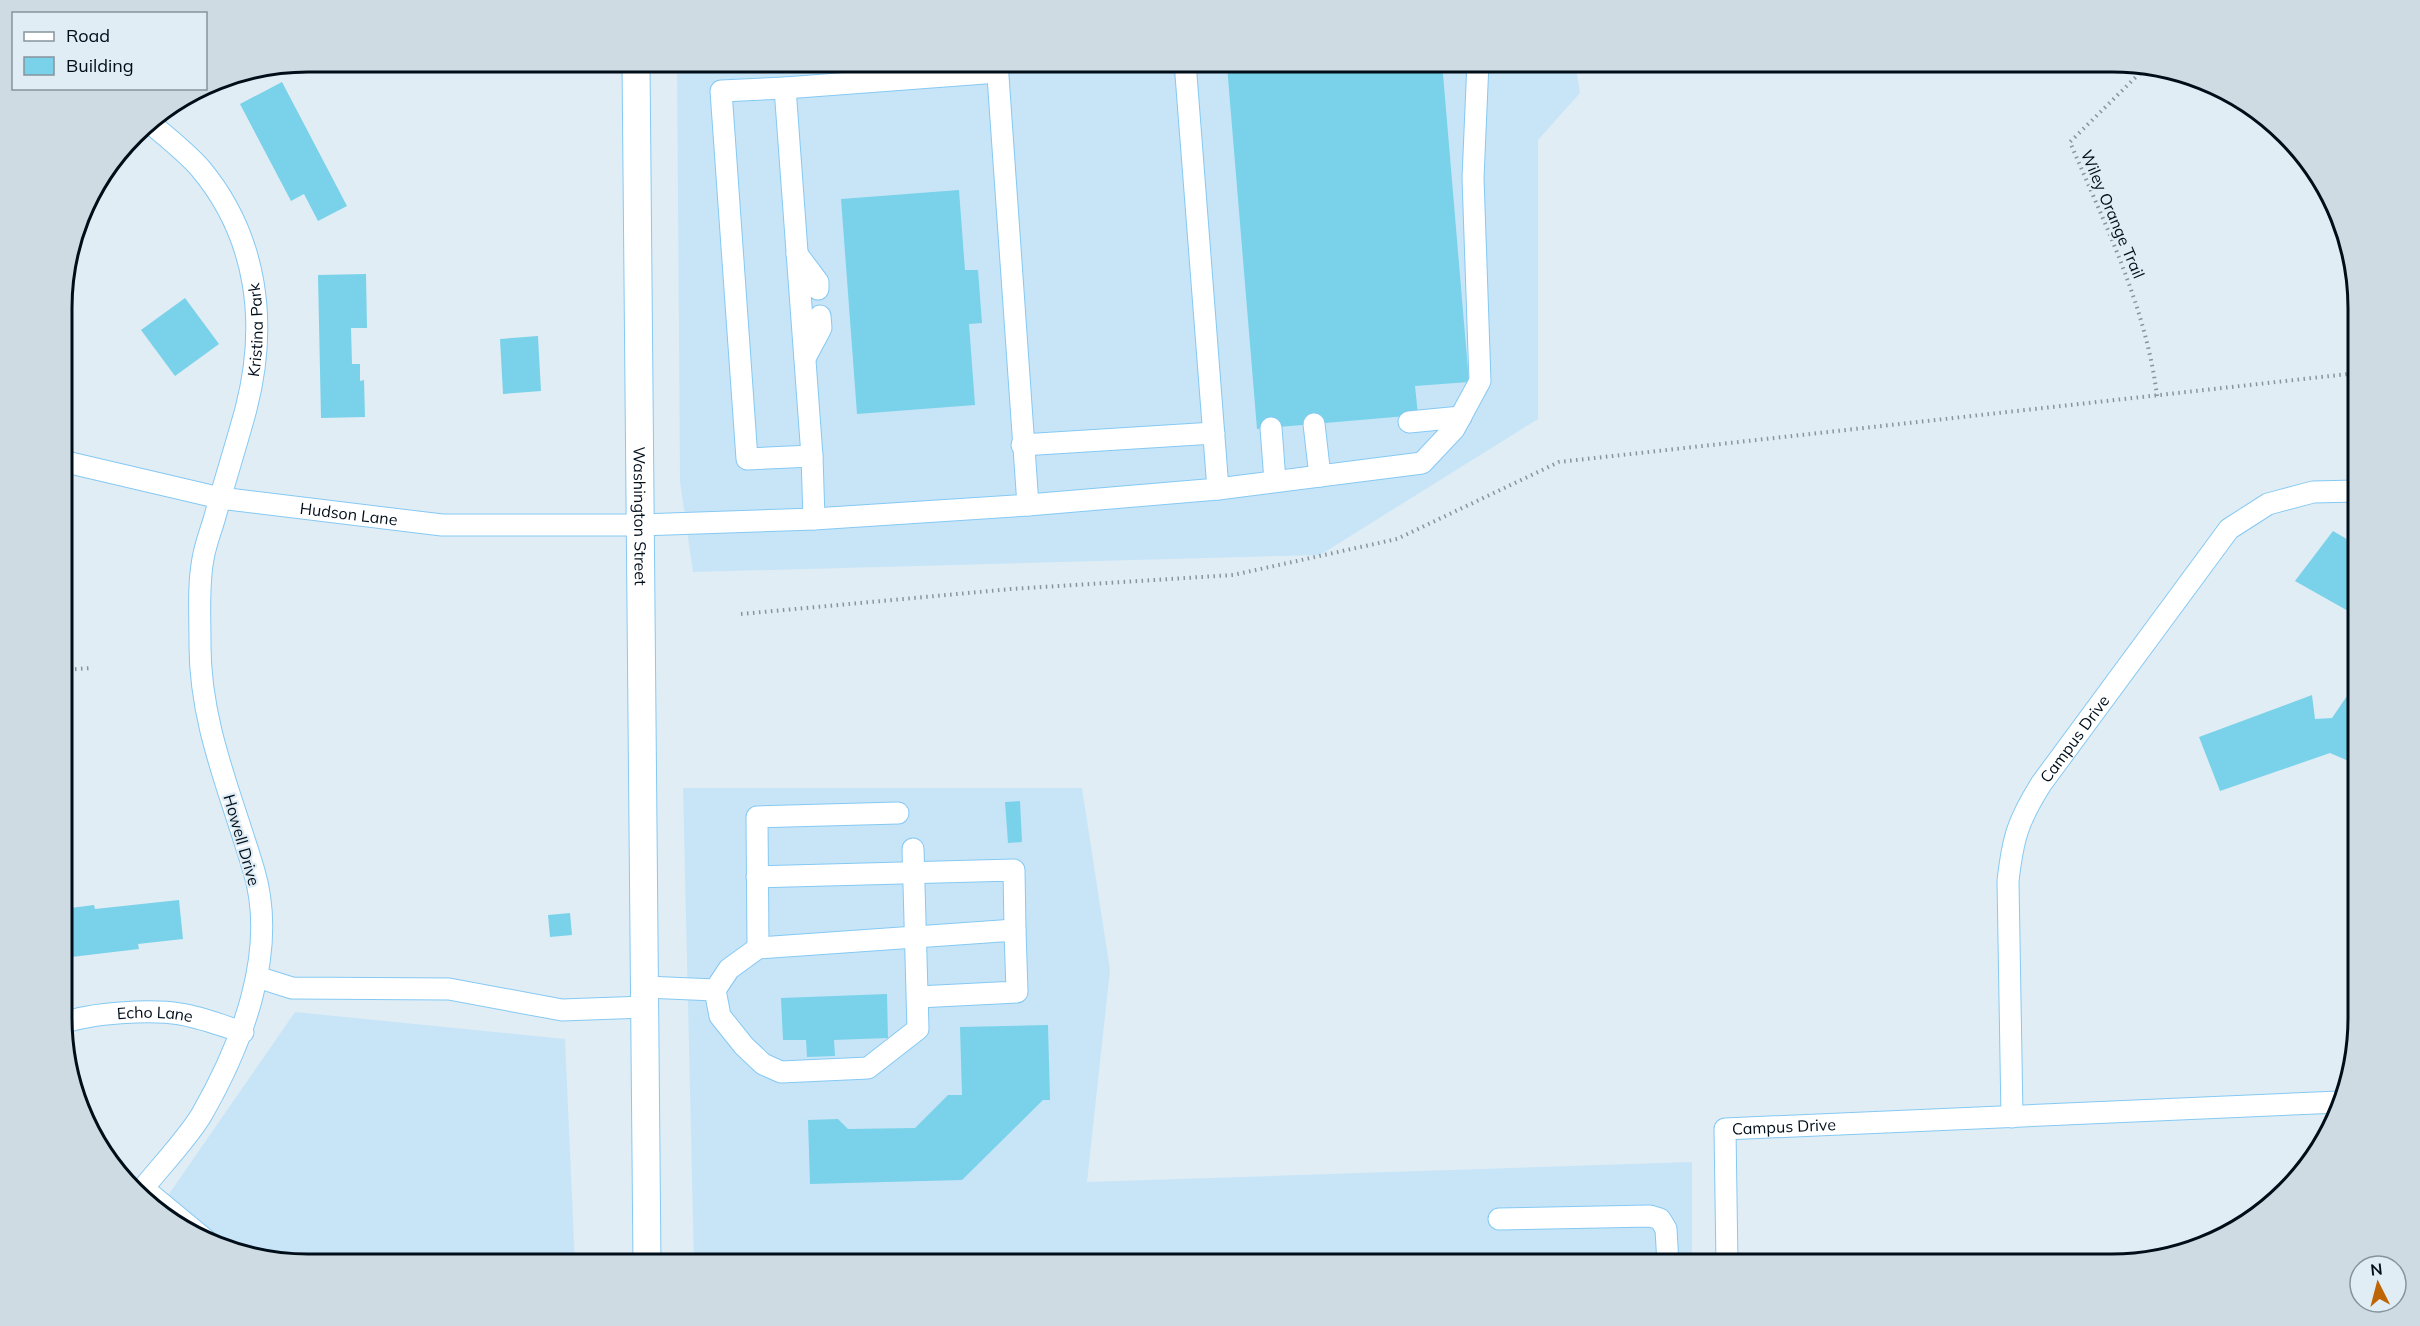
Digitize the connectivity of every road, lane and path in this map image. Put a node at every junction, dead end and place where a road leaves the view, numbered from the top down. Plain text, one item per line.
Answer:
1 (636, 72) edge
2 (947, 72) edge
3 (997, 72) edge
4 (1186, 72) edge
5 (1478, 72) edge
6 (2139, 74) edge
7 (785, 88) junction
8 (156, 128) edge
9 (797, 254) junction
10 (818, 289) dead end
11 (820, 316) dead end
12 (804, 359) junction
13 (2348, 374) edge
14 (2157, 396) junction
15 (1461, 417) junction
16 (1409, 422) dead end
17 (1314, 424) dead end
18 (1271, 428) dead end
19 (1214, 433) junction
20 (1022, 445) junction
21 (812, 456) junction
22 (72, 462) edge
23 (1320, 476) junction
24 (1275, 482) junction
25 (1218, 489) junction
26 (2348, 491) edge
27 (220, 498) junction
28 (1028, 505) junction
29 (814, 519) junction
30 (640, 525) junction
31 (741, 614) dead end
32 (91, 668) dead end
33 (72, 669) edge
34 (898, 813) dead end
35 (914, 849) dead end
36 (914, 873) junction
37 (757, 877) junction
38 (1015, 930) junction
39 (916, 937) junction
40 (758, 948) junction
41 (257, 977) junction
42 (645, 988) junction
43 (715, 990) junction
44 (918, 997) junction
45 (72, 1020) edge
46 (243, 1032) junction
47 (2332, 1102) edge
48 (2012, 1117) junction
49 (144, 1187) edge
50 (1499, 1219) dead end
51 (647, 1254) edge
52 (1667, 1254) edge
53 (1726, 1254) edge

1 - 30 main road, Washington Street
2 - 7 street
3 - 20 street
4 - 19 street
5 - 15 street, Hudson Lane
6 - 14 path, Wiley Orange Trail
7 - 9 street
7 - 21 street
8 - 27 street, Kristina Park
9 - 10 street
9 - 12 street
11 - 12 street
12 - 21 street
13 - 14 path
14 - 31 path
15 - 16 street
15 - 23 street, Hudson Lane
17 - 23 street
18 - 24 street
19 - 20 street
19 - 25 street
20 - 28 street
21 - 29 street
22 - 27 street, Hudson Lane
23 - 24 street, Hudson Lane
24 - 25 street, Hudson Lane
25 - 28 street, Hudson Lane
26 - 48 street, Campus Drive
27 - 30 street, Hudson Lane
27 - 41 street, Howell Drive
28 - 29 street, Hudson Lane
29 - 30 street, Hudson Lane
30 - 42 main road, Washington Street
32 - 33 path
34 - 37 street
35 - 36 street
36 - 37 street
36 - 38 street
36 - 39 street
37 - 40 street
38 - 39 street
38 - 44 street
39 - 40 street
39 - 44 street
40 - 43 street
41 - 42 street
41 - 46 street, Howell Drive
42 - 43 street
42 - 51 main road, Washington Street
43 - 44 street
45 - 46 street, Echo Lane
46 - 49 street, Howell Drive
47 - 48 street, Campus Drive
48 - 53 street, Campus Drive
50 - 52 street

